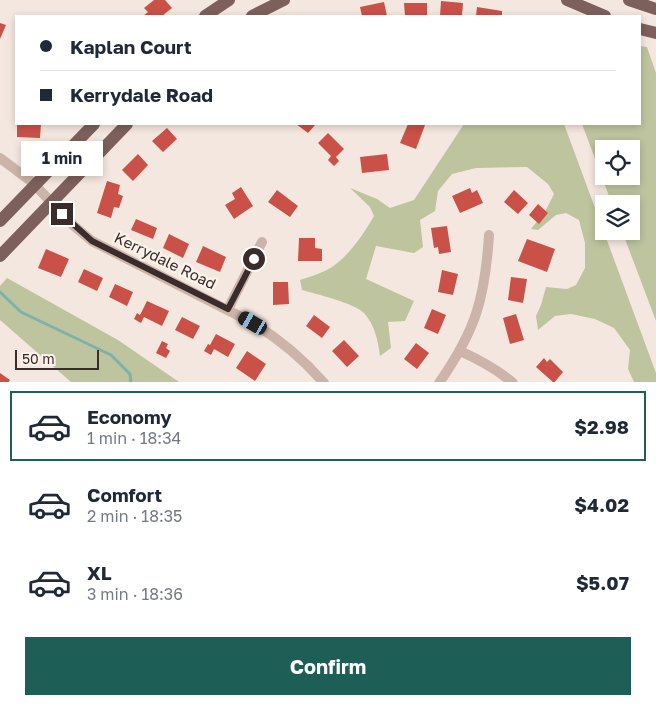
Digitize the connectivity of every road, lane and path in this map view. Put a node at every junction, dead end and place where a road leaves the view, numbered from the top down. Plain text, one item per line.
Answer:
1 (229, 0) edge
2 (284, 0) edge
3 (567, 0) edge
4 (629, 0) edge
5 (656, 9) edge
6 (270, 12) edge
7 (206, 15) edge
8 (256, 15) edge
9 (603, 15) edge
10 (641, 29) edge
11 (656, 34) edge
12 (93, 125) edge
13 (126, 125) edge
14 (0, 158) edge
15 (34, 185) junction
16 (51, 203) junction
17 (0, 221) edge
18 (489, 235) dead end
19 (262, 242) dead end
20 (0, 256) edge
21 (228, 309) junction
22 (460, 351) junction
23 (324, 382) edge
24 (439, 382) edge
25 (513, 382) edge

1 - 7 main road
2 - 6 main road
3 - 9 main road
4 - 5 main road
6 - 8 main road
10 - 11 main road
12 - 15 main road
13 - 16 main road
14 - 15 street, Kerrydale Road
15 - 16 street, Kerrydale Road
15 - 17 main road
16 - 20 main road
16 - 21 street, Kerrydale Road
18 - 22 street
19 - 21 street
21 - 23 street, Kerrydale Road
22 - 24 street
22 - 25 street

